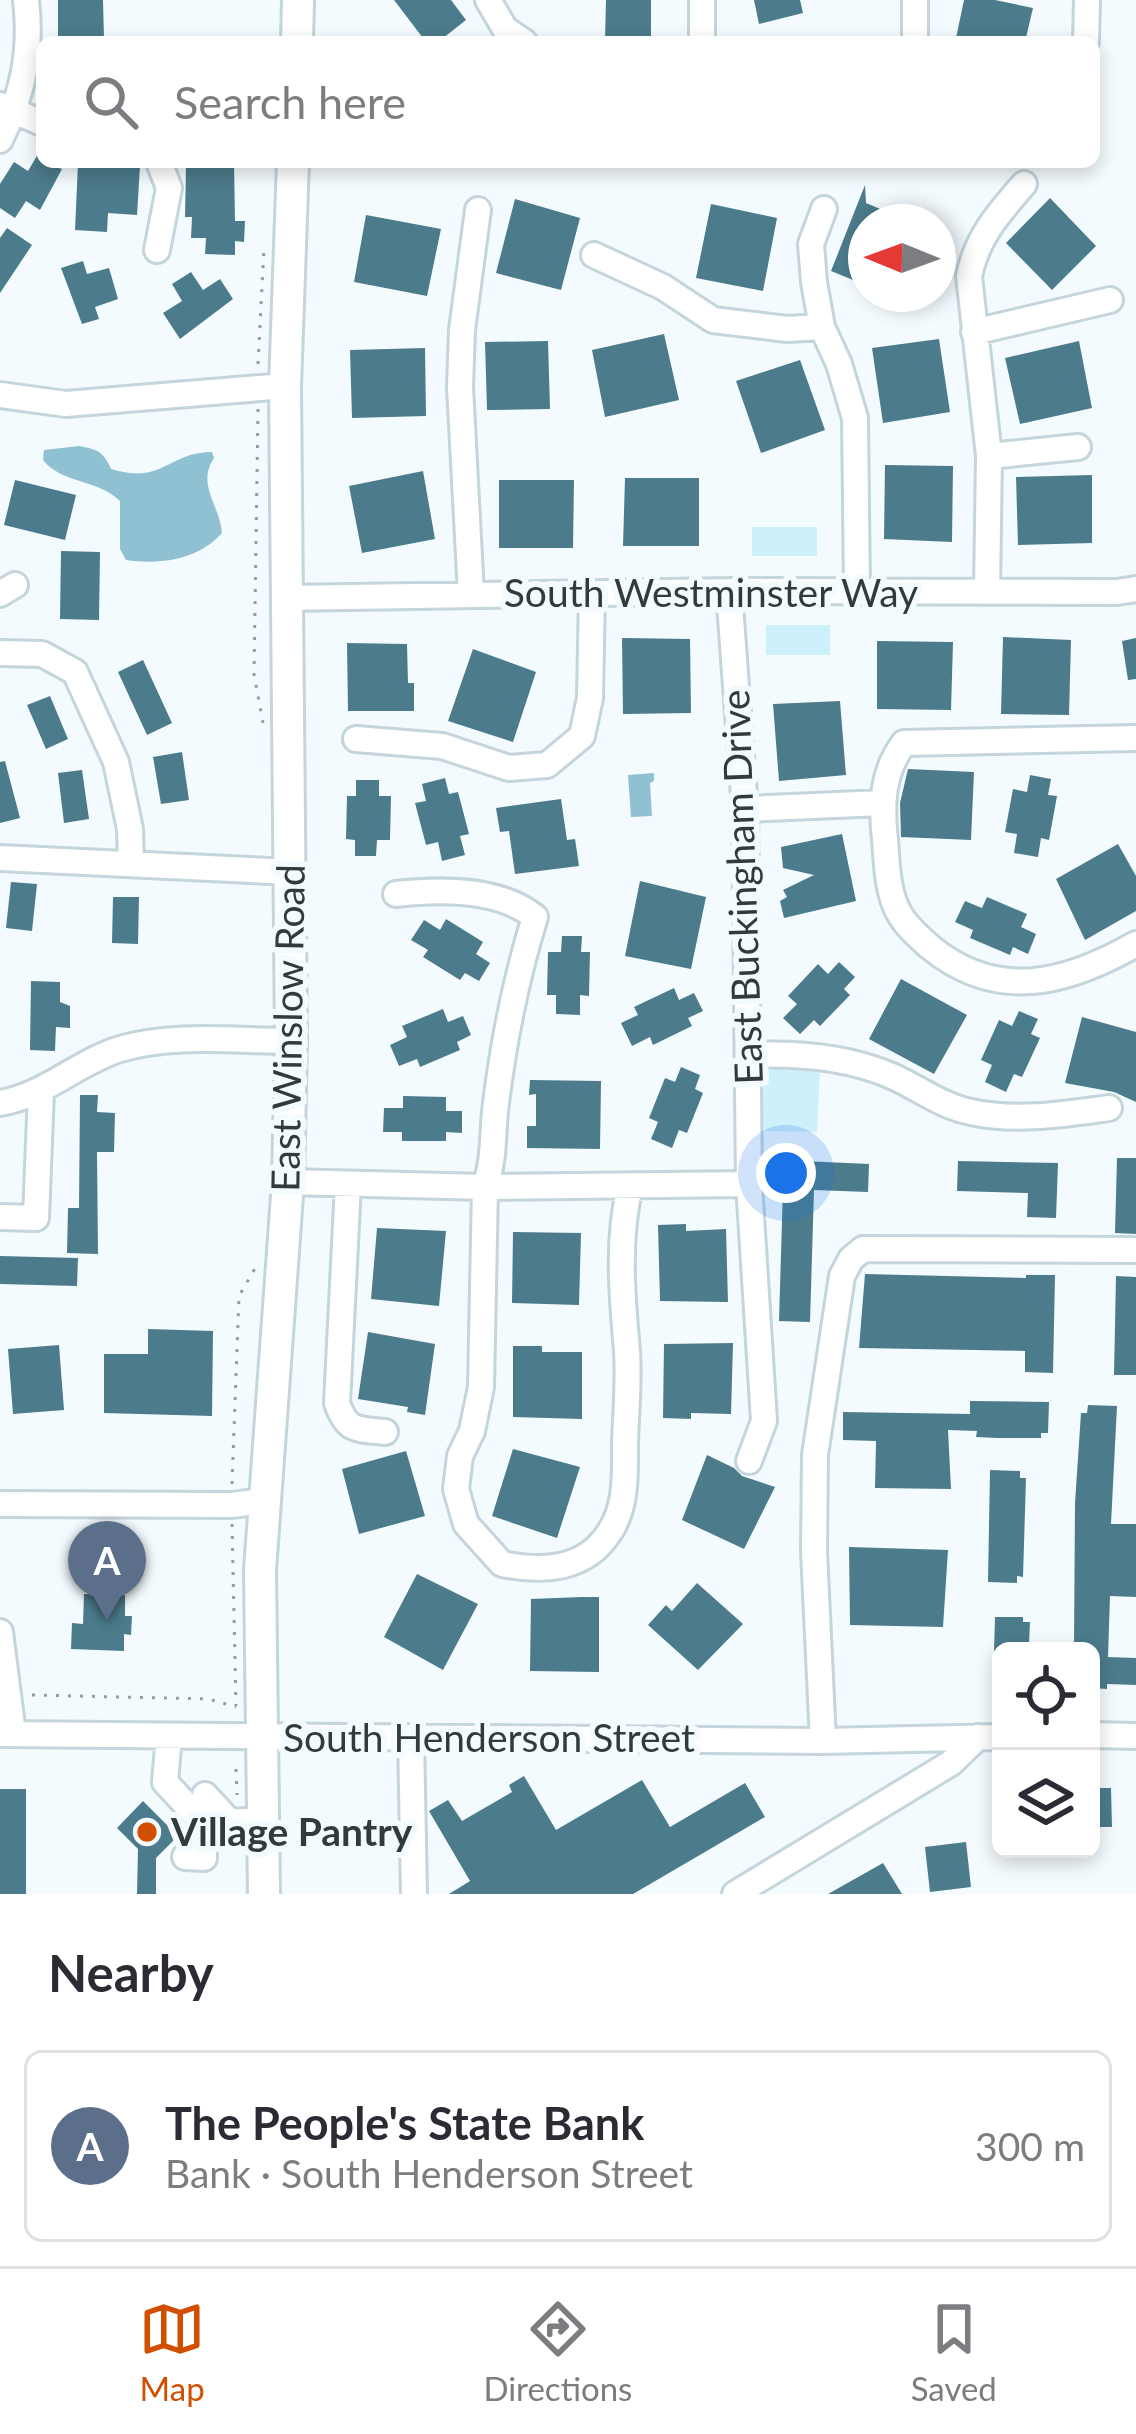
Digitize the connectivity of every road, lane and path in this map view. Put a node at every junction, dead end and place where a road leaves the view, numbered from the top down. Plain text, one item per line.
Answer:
1 (26, 0) edge
2 (298, 0) edge
3 (488, 0) edge
4 (702, 0) edge
5 (915, 0) edge
6 (1087, 0) edge
7 (297, 36) edge
8 (507, 36) edge
9 (702, 36) edge
10 (915, 36) edge
11 (1086, 36) edge
12 (7, 108) edge
13 (36, 120) edge
14 (0, 140) edge
15 (161, 168) edge
16 (291, 168) edge
17 (1024, 184) dead end
18 (824, 209) dead end
19 (478, 210) dead end
20 (264, 248) dead end
21 (157, 250) dead end
22 (594, 255) dead end
23 (1110, 300) dead end
24 (822, 327) junction
25 (974, 332) junction
26 (271, 387) junction
27 (0, 395) edge
28 (1078, 447) dead end
29 (988, 456) junction
30 (1136, 589) edge
31 (729, 591) junction
32 (857, 591) junction
33 (987, 591) junction
34 (592, 592) junction
35 (471, 594) junction
36 (286, 598) junction
37 (0, 653) edge
38 (264, 731) dead end
39 (1136, 738) edge
40 (356, 739) dead end
41 (882, 803) junction
42 (746, 809) junction
43 (0, 858) edge
44 (131, 864) junction
45 (291, 872) junction
46 (396, 894) dead end
47 (1136, 944) edge
48 (291, 1041) junction
49 (749, 1054) junction
50 (40, 1091) junction
51 (0, 1102) edge
52 (1109, 1108) dead end
53 (288, 1182) junction
54 (348, 1184) junction
55 (749, 1184) junction
56 (630, 1186) junction
57 (485, 1187) junction
58 (0, 1217) edge
59 (1136, 1250) edge
60 (257, 1265) dead end
61 (385, 1432) dead end
62 (748, 1461) dead end
63 (247, 1503) junction
64 (0, 1504) edge
65 (1, 1649) edge
66 (8, 1695) junction
67 (6, 1734) edge
68 (1100, 1735) edge
69 (261, 1736) junction
70 (1136, 1736) edge
71 (990, 1737) edge
72 (411, 1738) junction
73 (823, 1741) junction
74 (168, 1746) junction
75 (263, 1820) junction
76 (230, 1821) junction
77 (203, 1822) junction
78 (184, 1857) dead end
79 (264, 1894) edge
80 (414, 1894) edge
81 (735, 1894) edge

1 - 12 street
2 - 7 main road
3 - 8 street
4 - 9 street
5 - 10 street
6 - 11 street
12 - 13 street
12 - 14 street
15 - 21 street
16 - 26 main road, East Winslow Road
17 - 25 street
18 - 24 street
19 - 35 street
20 - 26 path
22 - 24 street
23 - 25 street
24 - 32 street
25 - 29 street
26 - 27 street
26 - 36 main road, East Winslow Road
26 - 38 path
28 - 29 street
29 - 33 street
30 - 33 street, South Westminster Way
31 - 32 street, South Westminster Way
31 - 34 street, South Westminster Way
31 - 42 street, East Buckingham Drive
32 - 33 street, South Westminster Way
34 - 35 street, South Westminster Way
34 - 40 street
35 - 36 street, South Westminster Way
36 - 45 main road, East Winslow Road
37 - 44 street
39 - 41 street
41 - 42 street
41 - 47 street
42 - 49 street, East Buckingham Drive
43 - 44 street
44 - 45 street
45 - 48 main road, East Winslow Road
46 - 57 street
48 - 50 street
48 - 53 main road, East Winslow Road
49 - 52 street
49 - 55 street, East Buckingham Drive
50 - 51 street
50 - 58 street
53 - 54 street
53 - 63 main road, East Winslow Road
54 - 57 street
54 - 61 street
55 - 56 street
55 - 62 street, East Buckingham Drive
56 - 57 street
56 - 57 street
59 - 73 street
60 - 63 path
63 - 64 street
63 - 66 path
63 - 69 main road, East Winslow Road
65 - 66 street
66 - 67 street
67 - 74 street, South Henderson Street
68 - 70 street
69 - 72 street, South Henderson Street
69 - 74 street, South Henderson Street
69 - 75 main road, East Winslow Road
71 - 73 street, South Henderson Street
71 - 81 street
72 - 73 street, South Henderson Street
72 - 80 street
74 - 76 street
74 - 77 street
75 - 76 street
75 - 79 main road, East Winslow Road
76 - 77 street
77 - 78 street

